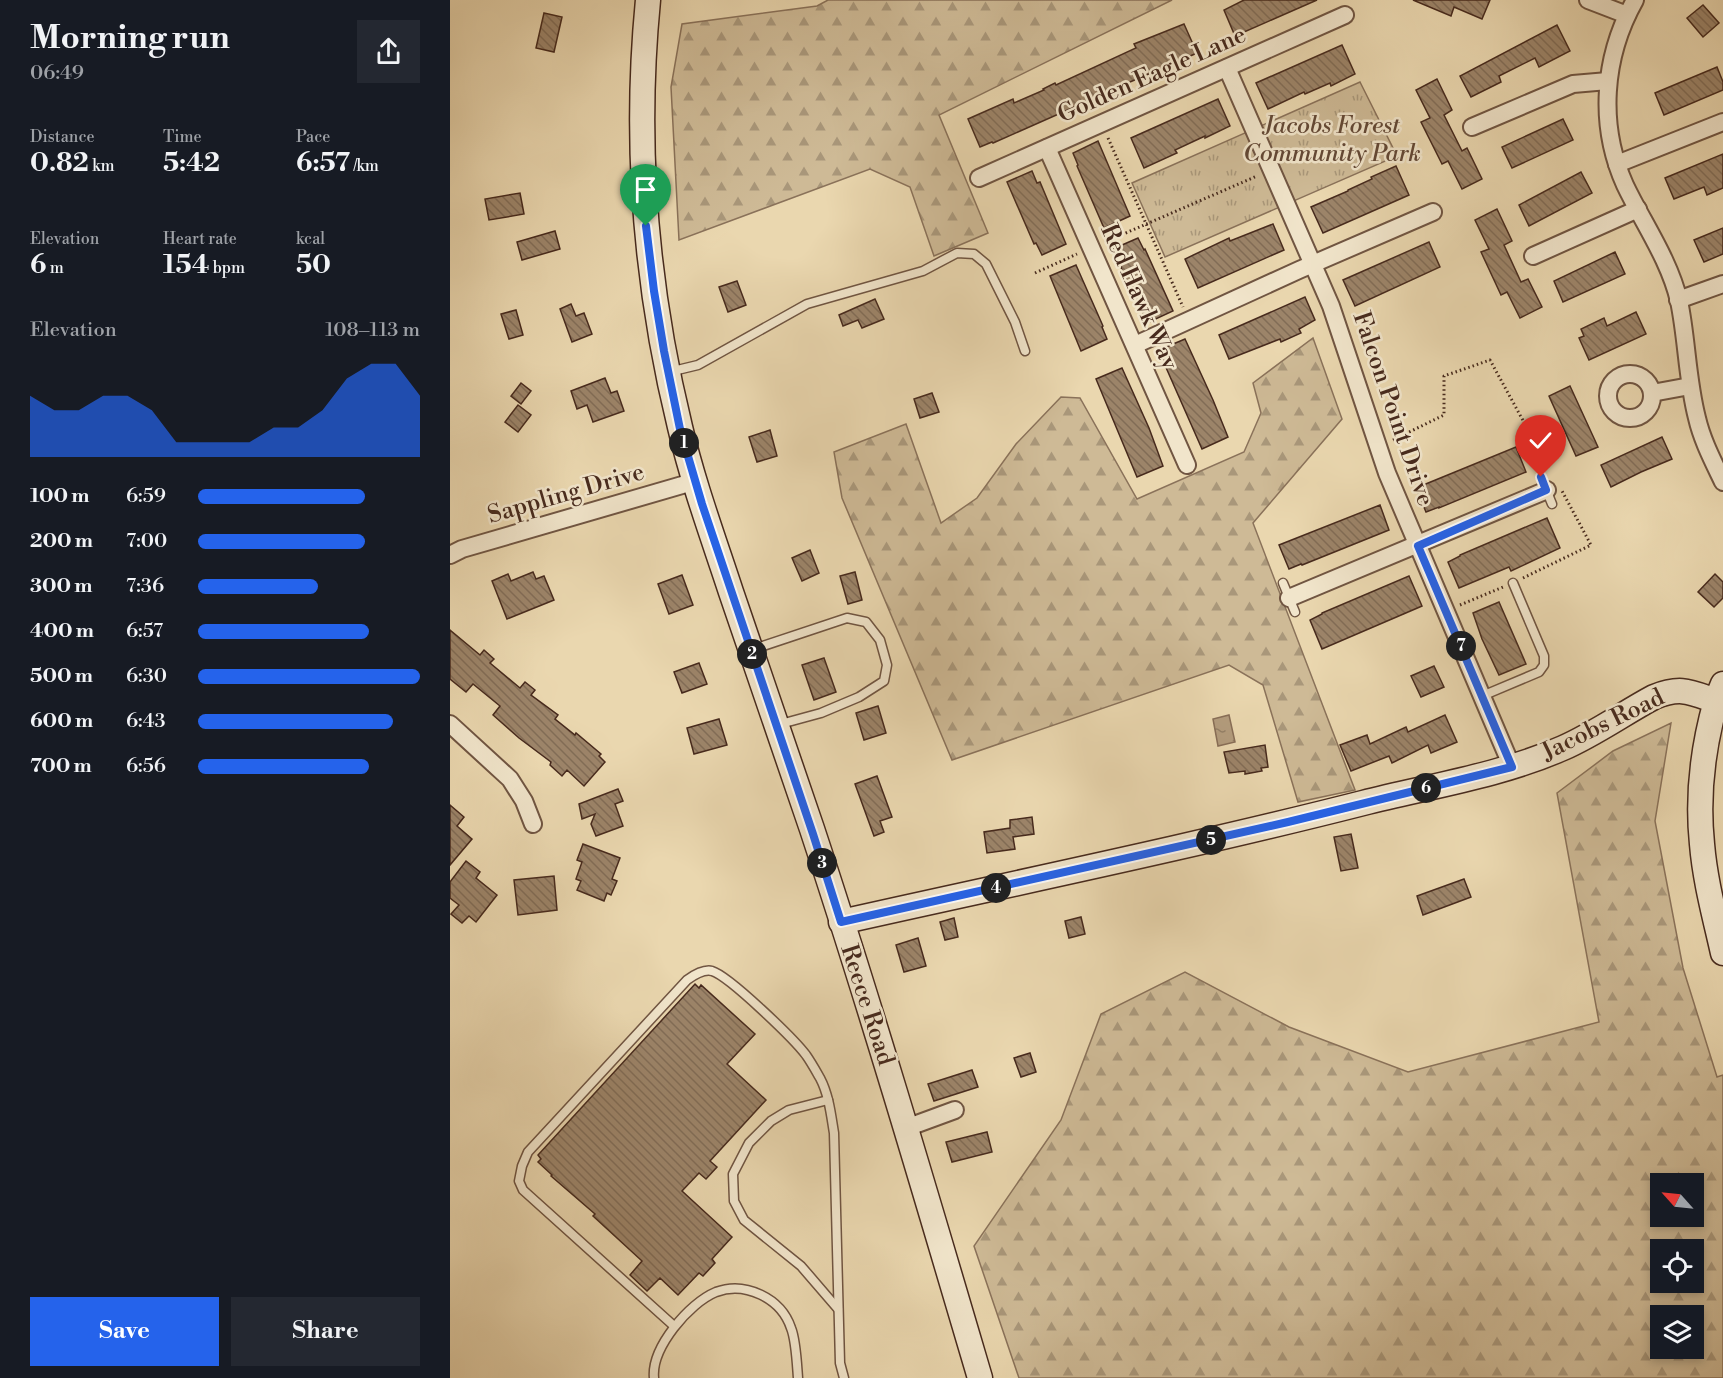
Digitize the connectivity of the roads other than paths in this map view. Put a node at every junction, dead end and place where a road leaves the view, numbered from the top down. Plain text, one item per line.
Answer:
1 (648, 0) edge
2 (1587, 0) edge
3 (1631, 7) edge
4 (1345, 15) dead end
5 (1227, 68) junction
6 (1608, 81) junction
7 (1723, 122) edge
8 (1472, 127) dead end
9 (1047, 148) junction
10 (1617, 165) junction
11 (979, 178) dead end
12 (1638, 209) junction
13 (1433, 212) dead end
14 (1533, 256) dead end
15 (1314, 265) junction
16 (1723, 284) edge
17 (1678, 300) junction
18 (1135, 345) junction
19 (1025, 351) dead end
20 (668, 372) junction
21 (1690, 386) junction
22 (1652, 393) dead end
23 (1187, 465) dead end
24 (696, 481) junction
25 (1723, 482) edge
26 (1549, 489) road end
27 (1418, 546) junction
28 (450, 555) edge
29 (1513, 583) road end
30 (1289, 598) dead end
31 (751, 650) junction
32 (1720, 693) edge
33 (1482, 696) junction
34 (450, 724) edge
35 (777, 725) junction
36 (1512, 767) junction
37 (533, 824) dead end
38 (841, 922) junction
39 (1723, 953) edge
40 (828, 1100) junction
41 (956, 1110) dead end
42 (906, 1128) junction
43 (839, 1309) junction
44 (674, 1326) junction
45 (654, 1378) edge
46 (798, 1378) edge
47 (844, 1378) edge
48 (980, 1378) edge

1 - 20 main road, Reece Road
2 - 3 street
3 - 6 street
4 - 5 street, Golden Eagle Lane
5 - 9 street, Golden Eagle Lane
5 - 15 street, Falcon Point Drive
6 - 8 street
6 - 10 street
7 - 10 street
9 - 11 street, Golden Eagle Lane
9 - 18 street, Red Hawk Way
10 - 12 street
12 - 14 street
12 - 17 street
13 - 15 street
15 - 18 street
15 - 27 street, Falcon Point Drive
16 - 17 street
17 - 21 street
18 - 23 street, Red Hawk Way
19 - 20 lane
20 - 24 main road, Reece Road
21 - 22 street
21 - 25 street
24 - 28 street, Sappling Drive
24 - 31 main road, Reece Road
26 - 27 street
27 - 30 street
27 - 33 street, Falcon Point Drive
29 - 33 lane
31 - 35 main road, Reece Road
31 - 35 lane
32 - 36 main road, Jacobs Road
32 - 39 main road
33 - 36 street, Falcon Point Drive
34 - 37 street
35 - 38 main road, Reece Road
36 - 38 main road, Jacobs Road
38 - 42 main road, Reece Road
40 - 43 lane
40 - 43 lane
40 - 44 lane
41 - 42 street
42 - 48 main road, Reece Road
43 - 47 lane
44 - 45 lane
44 - 46 lane

